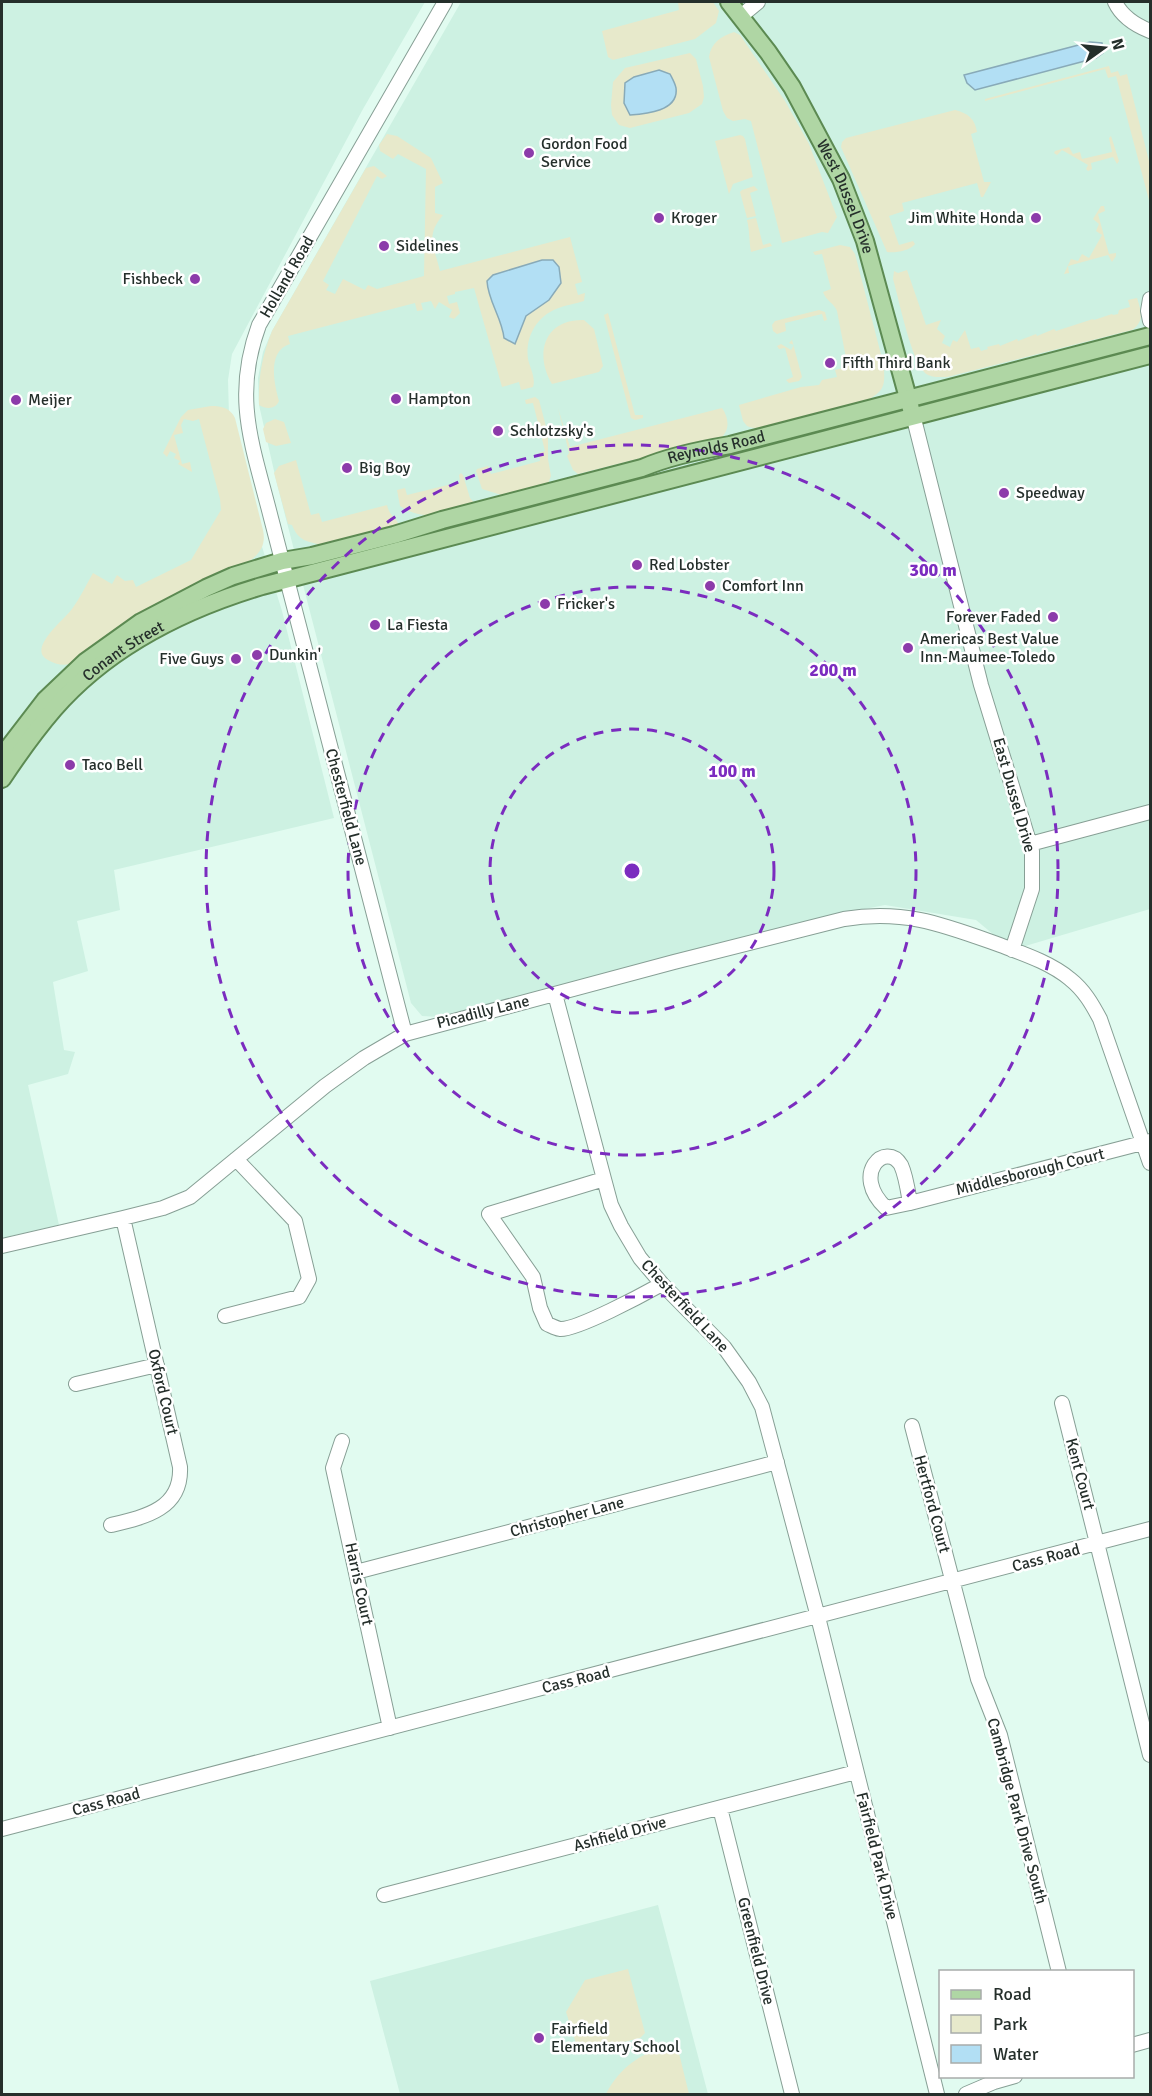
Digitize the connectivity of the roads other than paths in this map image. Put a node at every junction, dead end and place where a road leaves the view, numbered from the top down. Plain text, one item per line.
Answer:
1 (445, 2) edge
2 (729, 2) edge
3 (758, 2) edge
4 (1115, 2) edge
5 (741, 16) junction
6 (1150, 32) edge
7 (1150, 299) edge
8 (1150, 321) edge
9 (1150, 336) edge
10 (1150, 355) edge
11 (911, 407) junction
12 (282, 561) junction
13 (287, 580) junction
14 (2, 756) edge
15 (2, 779) edge
16 (1150, 812) edge
17 (1030, 844) junction
18 (1012, 950) junction
19 (555, 994) junction
20 (405, 1034) junction
21 (1147, 1142) edge
22 (236, 1159) junction
23 (1150, 1163) edge
24 (604, 1179) junction
25 (910, 1203) dead end
26 (123, 1218) junction
27 (2, 1246) edge
28 (662, 1284) junction
29 (225, 1316) dead end
30 (157, 1365) junction
31 (76, 1384) dead end
32 (1062, 1403) dead end
33 (912, 1425) dead end
34 (342, 1442) dead end
35 (777, 1462) junction
36 (111, 1525) dead end
37 (1150, 1529) edge
38 (1098, 1544) junction
39 (356, 1572) junction
40 (953, 1582) junction
41 (818, 1617) junction
42 (390, 1728) junction
43 (1150, 1755) edge
44 (856, 1772) junction
45 (720, 1808) junction
46 (2, 1829) edge
47 (384, 1895) dead end
48 (1059, 1970) edge
49 (1150, 2040) edge
50 (1134, 2044) edge
51 (1009, 2078) edge
52 (792, 2094) edge
53 (937, 2094) edge
54 (966, 2094) edge

1 - 12 street, Holland Road
2 - 5 main road, West Dussel Drive
3 - 5 street
4 - 6 street
5 - 11 main road, West Dussel Drive
7 - 8 street
9 - 11 main road, Reynolds Road
10 - 11 main road, Reynolds Road
11 - 12 main road, Reynolds Road
11 - 13 main road, Reynolds Road
11 - 17 street, East Dussel Drive
12 - 13 street, Holland Road
12 - 14 main road, Conant Street
13 - 15 main road, Conant Street
13 - 20 street, Chesterfield Lane
16 - 17 street
17 - 18 street, East Dussel Drive
18 - 19 street, Picadilly Lane
18 - 21 street
19 - 20 street, Picadilly Lane
19 - 24 street, Chesterfield Lane
20 - 22 street, Picadilly Lane
21 - 23 street
21 - 25 street, Middlesborough Court
22 - 26 street, Picadilly Lane
22 - 29 street
24 - 28 street, Chesterfield Lane
24 - 28 street
26 - 27 street, Picadilly Lane
26 - 30 street, Oxford Court
28 - 35 street, Chesterfield Lane
30 - 31 street
30 - 36 street, Oxford Court
32 - 38 street, Kent Court
33 - 40 street, Hertford Court
34 - 39 street, Harris Court
35 - 39 street, Christopher Lane
35 - 41 street, Chesterfield Lane
37 - 38 street, Cass Road
38 - 40 street, Cass Road
38 - 43 street, Kent Court
39 - 42 street, Harris Court
40 - 41 street, Cass Road
40 - 48 street, Cambridge Park Drive South
41 - 42 street, Cass Road
41 - 44 street, Fairfield Park Drive
42 - 46 street, Cass Road
44 - 45 street, Ashfield Drive
44 - 53 street, Fairfield Park Drive
45 - 47 street, Ashfield Drive
45 - 52 street, Greenfield Drive
49 - 50 street
51 - 54 street

